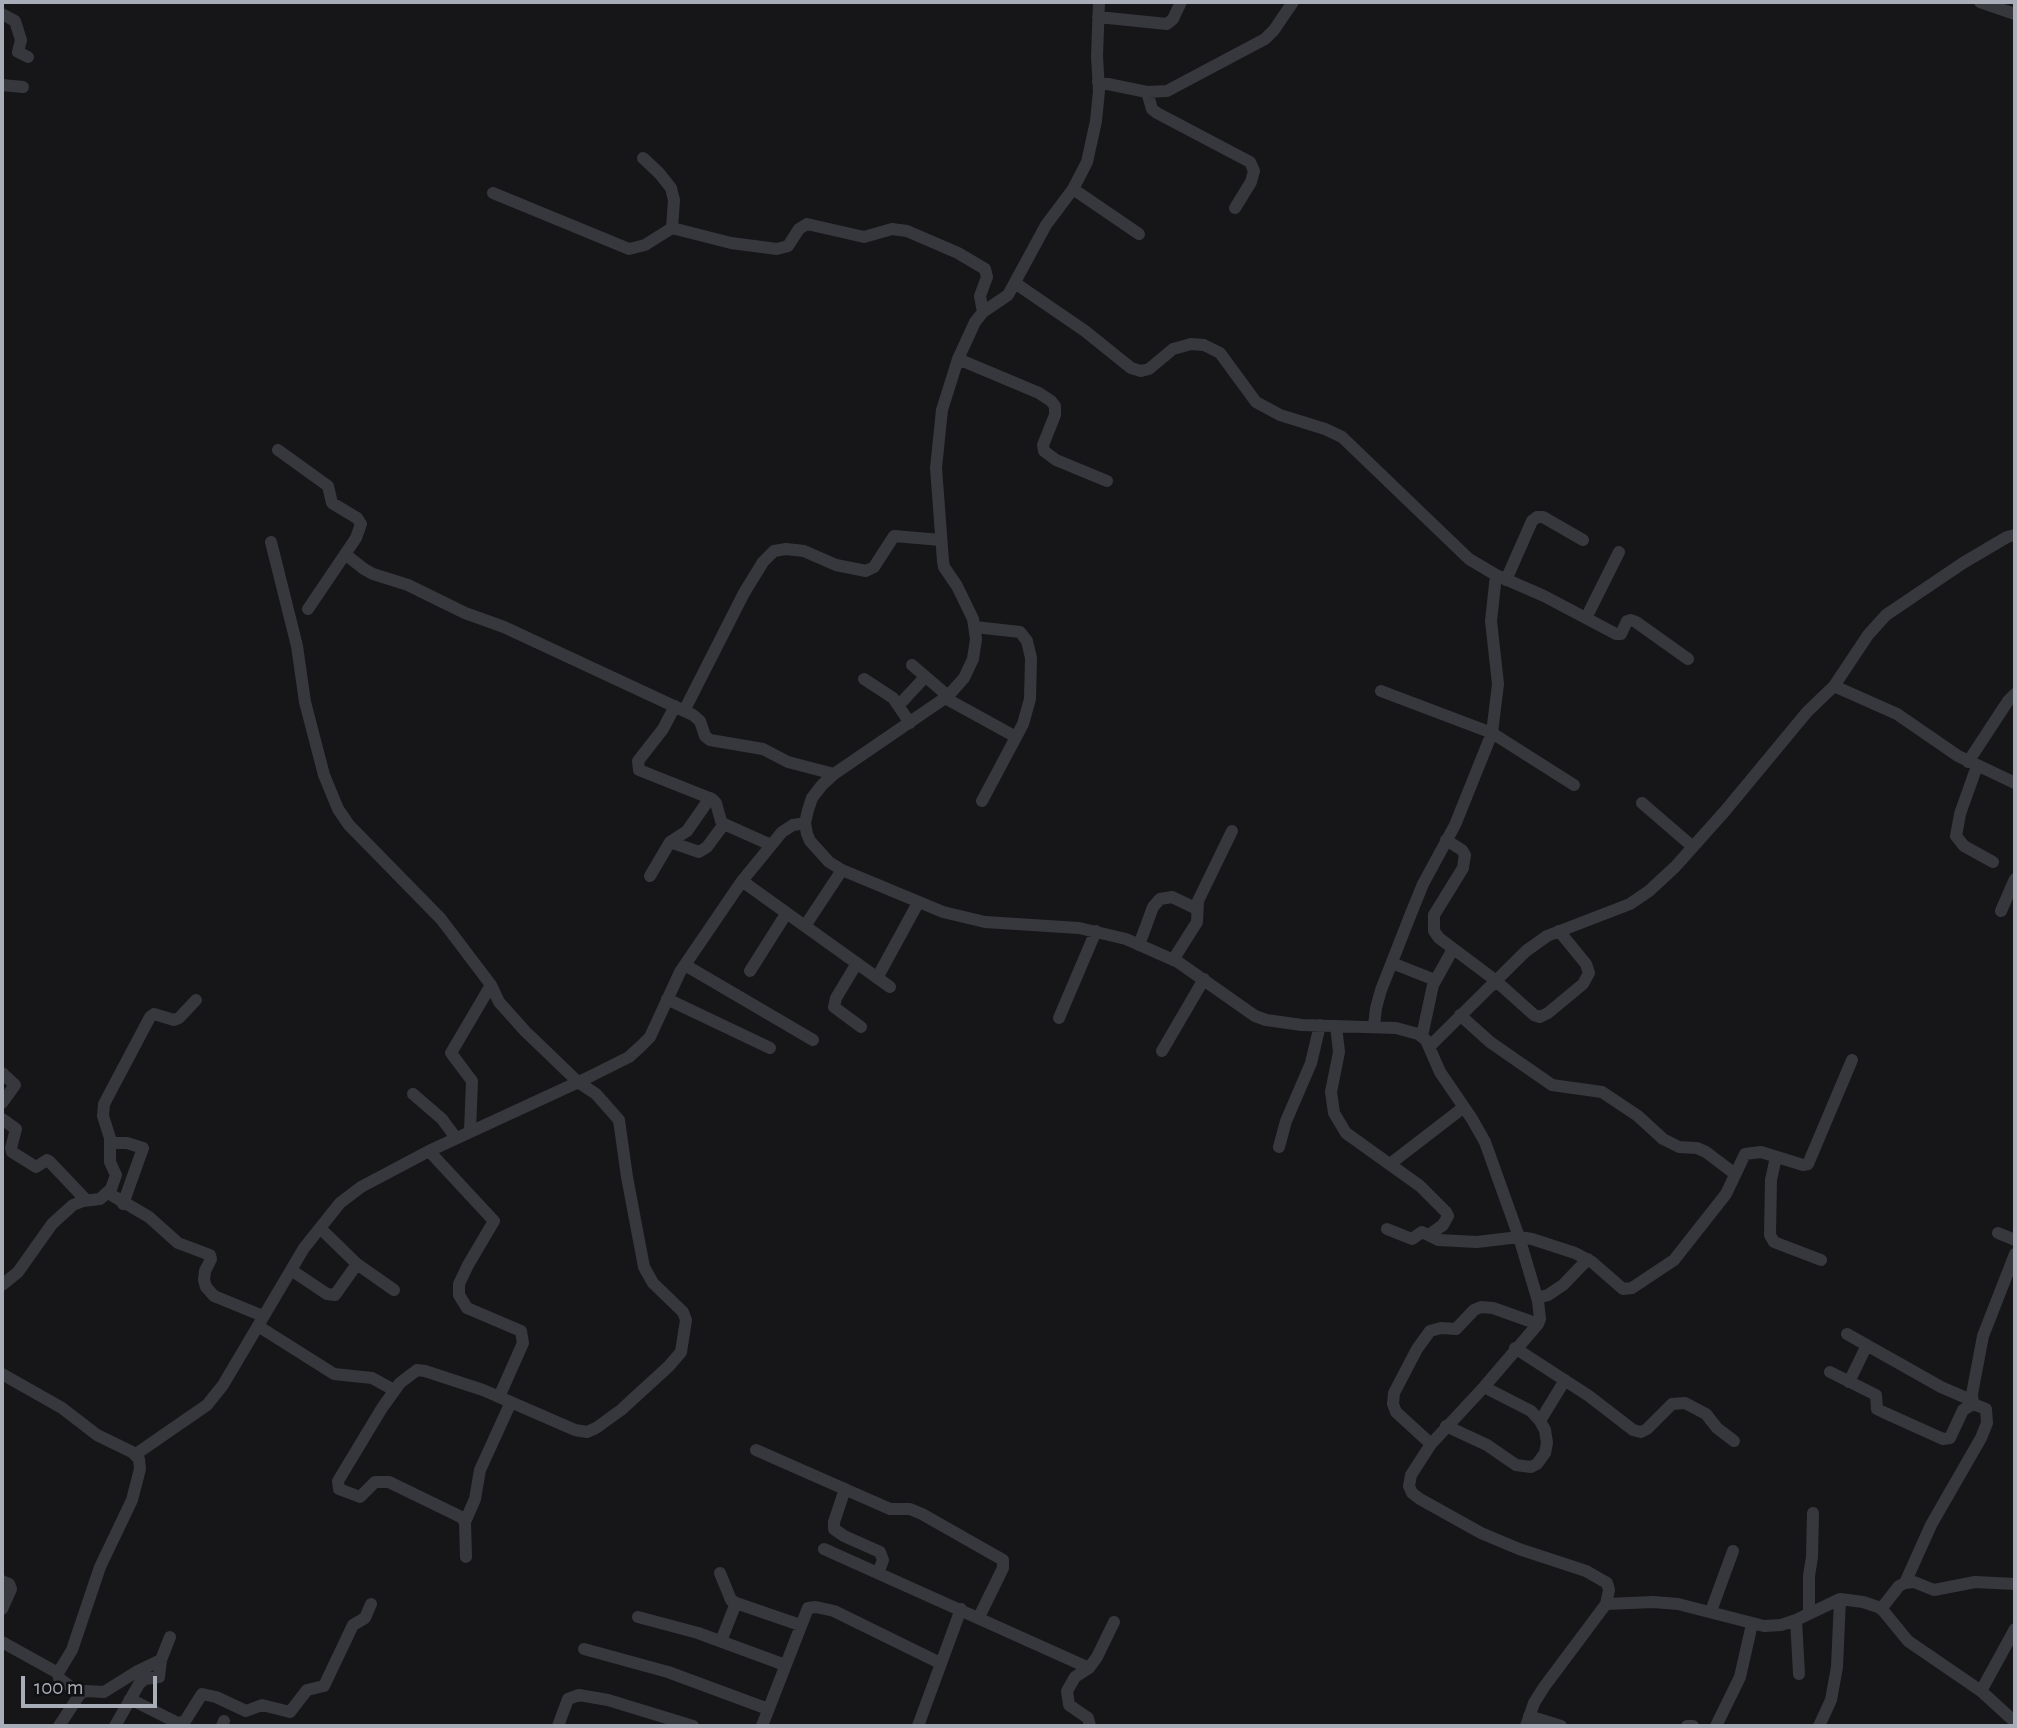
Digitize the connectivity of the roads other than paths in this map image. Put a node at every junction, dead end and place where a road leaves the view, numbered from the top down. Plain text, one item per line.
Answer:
1 (1099, 2) edge
2 (1181, 2) edge
3 (1293, 2) edge
4 (1980, 2) edge
5 (2, 14) edge
6 (2015, 14) edge
7 (1098, 17) junction
8 (28, 57) dead end
9 (1098, 82) junction
10 (2, 85) edge
11 (23, 87) dead end
12 (1147, 92) junction
13 (643, 158) dead end
14 (1073, 189) junction
15 (493, 193) dead end
16 (1235, 208) dead end
17 (672, 229) junction
18 (1139, 234) dead end
19 (1015, 282) junction
20 (983, 312) junction
21 (958, 359) junction
22 (278, 450) dead end
23 (1107, 481) dead end
24 (2015, 535) edge
25 (941, 540) junction
26 (1583, 540) dead end
27 (271, 542) dead end
28 (1619, 552) dead end
29 (345, 554) junction
30 (1501, 578) junction
31 (308, 609) dead end
32 (1586, 618) junction
33 (975, 627) junction
34 (1688, 659) dead end
35 (912, 665) dead end
36 (925, 677) junction
37 (864, 680) dead end
38 (1834, 686) junction
39 (1381, 691) dead end
40 (2015, 694) edge
41 (947, 697) junction
42 (899, 705) junction
43 (679, 708) junction
44 (910, 723) junction
45 (1492, 733) junction
46 (1016, 737) junction
47 (1973, 764) junction
48 (834, 774) junction
49 (2015, 783) edge
50 (1574, 785) dead end
51 (710, 798) junction
52 (982, 801) dead end
53 (1642, 803) dead end
54 (805, 823) junction
55 (724, 824) junction
56 (1233, 831) dead end
57 (1446, 841) junction
58 (670, 842) junction
59 (771, 845) junction
60 (1693, 847) junction
61 (1993, 862) dead end
62 (842, 870) junction
63 (650, 876) dead end
64 (2015, 879) edge
65 (742, 881) junction
66 (918, 903) junction
67 (1197, 909) junction
68 (2001, 911) dead end
69 (786, 914) junction
70 (1410, 916) junction
71 (1433, 923) junction
72 (805, 926) junction
73 (1096, 931) junction
74 (1559, 931) junction
75 (1139, 945) junction
76 (1453, 949) junction
77 (1173, 960) junction
78 (856, 963) junction
79 (1392, 963) junction
80 (685, 965) junction
81 (750, 971) dead end
82 (877, 978) junction
83 (1204, 979) junction
84 (1435, 980) junction
85 (1495, 980) junction
86 (491, 985) junction
87 (890, 987) dead end
88 (667, 999) junction
89 (195, 1000) dead end
90 (1460, 1015) junction
91 (1059, 1018) dead end
92 (1320, 1025) junction
93 (1336, 1026) junction
94 (1374, 1026) junction
95 (861, 1027) dead end
96 (813, 1040) dead end
97 (1426, 1041) junction
98 (770, 1048) dead end
99 (1162, 1051) dead end
100 (1852, 1060) dead end
101 (2, 1073) edge
102 (585, 1078) junction
103 (413, 1094) dead end
104 (2, 1103) edge
105 (1464, 1107) junction
106 (2, 1119) edge
107 (470, 1131) junction
108 (456, 1138) junction
109 (110, 1143) junction
110 (1279, 1147) dead end
111 (429, 1151) junction
112 (1776, 1157) junction
113 (1390, 1164) junction
114 (1735, 1174) junction
115 (108, 1194) junction
116 (86, 1200) junction
117 (123, 1204) junction
118 (320, 1228) junction
119 (1387, 1229) dead end
120 (1998, 1233) dead end
121 (1429, 1235) junction
122 (1519, 1237) junction
123 (2015, 1240) edge
124 (2015, 1254) edge
125 (1588, 1259) junction
126 (1821, 1260) dead end
127 (357, 1264) junction
128 (292, 1270) junction
129 (2, 1285) edge
130 (394, 1290) dead end
131 (1537, 1298) junction
132 (260, 1321) junction
133 (1538, 1324) junction
134 (1847, 1334) dead end
135 (1867, 1345) junction
136 (1515, 1348) junction
137 (1830, 1372) dead end
138 (2, 1374) edge
139 (1565, 1380) junction
140 (1849, 1381) junction
141 (1484, 1387) junction
142 (394, 1390) junction
143 (505, 1399) junction
144 (1972, 1402) junction
145 (1540, 1420) junction
146 (1446, 1426) junction
147 (1734, 1441) dead end
148 (1431, 1444) junction
149 (756, 1450) dead end
150 (136, 1454) junction
151 (845, 1489) junction
152 (1813, 1513) dead end
153 (466, 1522) junction
154 (824, 1549) dead end
155 (1733, 1551) dead end
156 (466, 1557) dead end
157 (720, 1573) dead end
158 (878, 1573) junction
159 (2, 1581) edge
160 (1905, 1583) junction
161 (2015, 1584) edge
162 (1840, 1600) junction
163 (736, 1603) junction
164 (371, 1604) dead end
165 (1606, 1604) junction
166 (2, 1609) edge
167 (961, 1609) junction
168 (1881, 1609) junction
169 (1710, 1611) junction
170 (1809, 1614) junction
171 (979, 1617) junction
172 (638, 1618) dead end
173 (1796, 1620) junction
174 (1114, 1622) dead end
175 (1752, 1624) junction
176 (800, 1625) junction
177 (2015, 1629) edge
178 (170, 1637) dead end
179 (721, 1641) junction
180 (2, 1642) edge
181 (584, 1649) dead end
182 (161, 1660) junction
183 (940, 1662) junction
184 (785, 1665) junction
185 (1088, 1668) junction
186 (58, 1673) junction
187 (1799, 1674) dead end
188 (1981, 1690) junction
189 (80, 1694) junction
190 (130, 1699) junction
191 (768, 1709) junction
192 (1527, 1721) edge
193 (664, 1722) edge
194 (2015, 1722) edge
195 (766, 1725) edge
196 (60, 1726) edge
197 (114, 1726) edge
198 (558, 1726) edge
199 (693, 1726) edge
200 (918, 1726) edge
201 (1090, 1726) edge
202 (1561, 1726) edge
203 (1687, 1726) edge
204 (1693, 1726) edge
205 (1716, 1726) edge
206 (1819, 1726) edge

1 - 7 street
2 - 7 street
3 - 12 street
4 - 6 street
5 - 8 street
7 - 9 street
9 - 12 street
9 - 14 street
10 - 11 street
12 - 16 street
13 - 17 street
14 - 18 street
14 - 19 street
15 - 17 street
17 - 20 street
19 - 20 street
19 - 30 street
20 - 21 street
21 - 23 street
21 - 25 street
22 - 29 street
24 - 38 street
25 - 33 street
25 - 43 street
26 - 30 street
27 - 86 street
28 - 32 street
29 - 31 street
29 - 43 street
30 - 32 street
30 - 45 street
32 - 34 street
33 - 41 street
33 - 46 street
35 - 36 street
36 - 41 street
36 - 42 street
37 - 42 street
38 - 47 street
38 - 60 street
39 - 45 street
40 - 47 street
41 - 44 street
41 - 46 street
42 - 44 street
43 - 48 street
43 - 51 street
44 - 48 street
45 - 50 street
45 - 57 street
46 - 52 street
47 - 49 street
47 - 61 street
48 - 54 street
51 - 55 street
51 - 58 street
53 - 60 street
54 - 59 street
54 - 62 street
55 - 58 street
55 - 59 street
56 - 67 street
57 - 70 street
57 - 71 street
58 - 63 street
59 - 65 street
60 - 74 street
62 - 66 street
62 - 72 street
64 - 68 street
65 - 69 street
65 - 80 street
66 - 73 street
66 - 82 street
67 - 75 street
67 - 77 street
69 - 72 street
69 - 81 street
70 - 71 street
70 - 79 street
71 - 76 street
72 - 78 street
73 - 75 street
73 - 91 street
74 - 85 street
74 - 85 street
75 - 77 street
76 - 84 street
76 - 85 street
77 - 83 street
78 - 82 street
78 - 95 street
79 - 84 street
79 - 94 street
80 - 88 street
80 - 96 street
82 - 87 street
83 - 92 street
83 - 99 street
84 - 97 street
85 - 90 street
86 - 102 street
86 - 107 street
88 - 98 street
88 - 102 street
89 - 109 street
90 - 97 street
90 - 114 street
92 - 93 street
92 - 110 street
93 - 94 street
93 - 113 street
94 - 97 street
97 - 105 street
100 - 112 street
101 - 104 street
102 - 107 street
102 - 143 street
103 - 108 street
105 - 113 street
105 - 122 street
106 - 116 street
107 - 108 street
108 - 111 street
109 - 115 street
109 - 117 street
111 - 118 street
111 - 143 street
112 - 114 street
112 - 126 street
113 - 121 street
114 - 125 street
115 - 116 street
115 - 117 street
116 - 129 street
117 - 132 street
118 - 127 street
118 - 128 street
119 - 121 street
120 - 123 street
121 - 122 street
122 - 125 street
122 - 131 street
124 - 144 street
125 - 131 street
127 - 128 street
127 - 130 street
128 - 132 street
131 - 133 street
132 - 142 street
132 - 150 street
133 - 136 street
133 - 148 street
134 - 135 street
135 - 140 street
135 - 144 street
136 - 139 street
136 - 141 street
137 - 140 street
138 - 150 street
139 - 145 street
139 - 147 street
140 - 144 street
141 - 145 street
141 - 146 street
142 - 143 street
142 - 153 street
143 - 153 street
144 - 160 street
145 - 146 street
146 - 148 street
148 - 165 street
149 - 151 street
150 - 186 street
151 - 158 street
151 - 171 street
152 - 170 street
153 - 156 street
154 - 158 street
155 - 169 street
157 - 163 street
158 - 167 street
159 - 166 street
160 - 161 street
160 - 168 street
162 - 168 street
162 - 170 street
162 - 206 street
163 - 176 street
163 - 179 street
164 - 190 street
165 - 169 street
165 - 192 street
167 - 171 street
167 - 183 street
168 - 188 street
169 - 175 street
170 - 173 street
171 - 185 street
172 - 179 street
173 - 175 street
173 - 187 street
174 - 185 street
175 - 205 street
176 - 183 street
176 - 184 street
177 - 188 street
178 - 182 street
179 - 184 street
180 - 186 street
181 - 191 street
182 - 189 street
182 - 190 street
183 - 200 street
184 - 191 street
185 - 201 street
186 - 189 street
188 - 194 street
189 - 196 street
190 - 197 street
191 - 195 street
192 - 202 street
193 - 198 street
193 - 199 street
203 - 204 street

